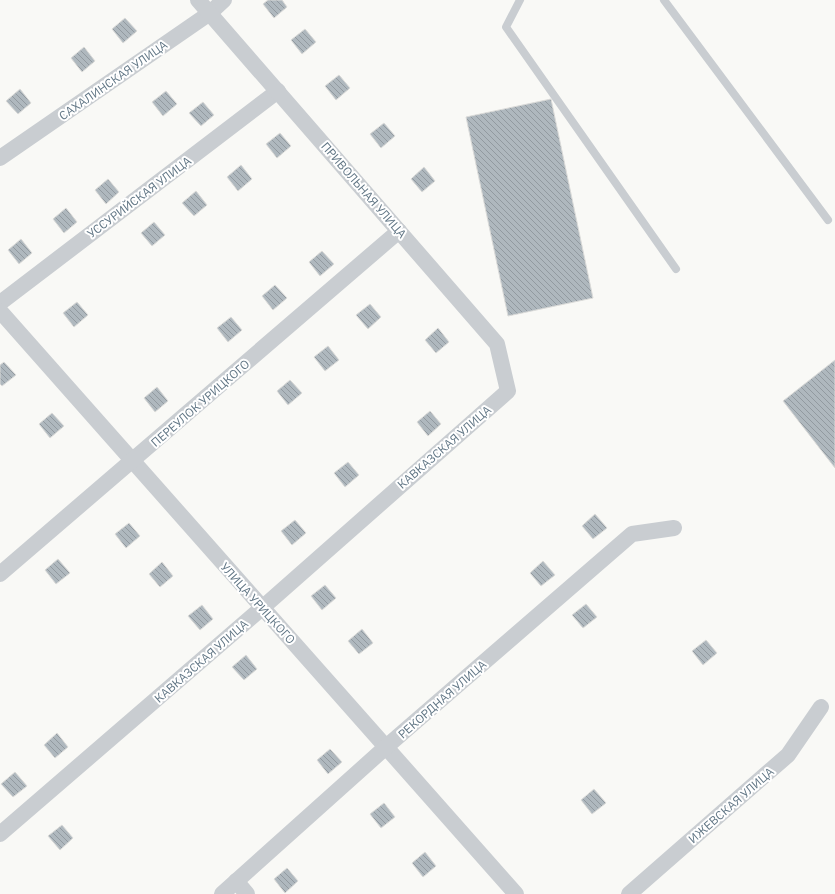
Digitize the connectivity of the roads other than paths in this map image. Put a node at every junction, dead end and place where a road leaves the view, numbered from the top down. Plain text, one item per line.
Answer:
1 (198, 0) edge
2 (224, 0) edge
3 (520, 0) edge
4 (664, 0) edge
5 (210, 13) junction
6 (278, 91) junction
7 (0, 158) edge
8 (828, 220) dead end
9 (399, 231) junction
10 (676, 269) dead end
11 (0, 303) edge
12 (0, 311) edge
13 (508, 391) joint
14 (132, 461) junction
15 (674, 528) dead end
16 (0, 574) edge
17 (262, 608) junction
18 (821, 707) dead end
19 (386, 747) junction
20 (0, 834) edge
21 (236, 882) junction
22 (222, 894) edge
23 (247, 894) edge
24 (516, 894) edge
25 (629, 894) edge

1 - 5 street, ПРИВОЛЬНАЯ УЛИЦА
2 - 5 street, САХАЛИНСКАЯ УЛИЦА
3 - 10 lane
4 - 8 lane
5 - 6 street, ПРИВОЛЬНАЯ УЛИЦА
5 - 7 street, САХАЛИНСКАЯ УЛИЦА
6 - 9 street, ПРИВОЛЬНАЯ УЛИЦА
6 - 11 street, УССУРИЙСКАЯ УЛИЦА
9 - 13 street, ПРИВОЛЬНАЯ УЛИЦА
9 - 14 street, ПЕРЕУЛОК УРИЦКОГО
12 - 14 street, УЛИЦА УРИЦКОГО
13 - 17 street, КАВКАЗСКАЯ УЛИЦА
14 - 16 street, ПЕРЕУЛОК УРИЦКОГО
14 - 17 street, УЛИЦА УРИЦКОГО
15 - 19 street, РЕКОРДНАЯ УЛИЦА
17 - 19 street, УЛИЦА УРИЦКОГО
17 - 20 street, КАВКАЗСКАЯ УЛИЦА
18 - 25 street, ИЖЕВСКАЯ УЛИЦА
19 - 21 street, РЕКОРДНАЯ УЛИЦА
19 - 24 street, УЛИЦА УРИЦКОГО
21 - 22 street, РЕКОРДНАЯ УЛИЦА
21 - 23 street

